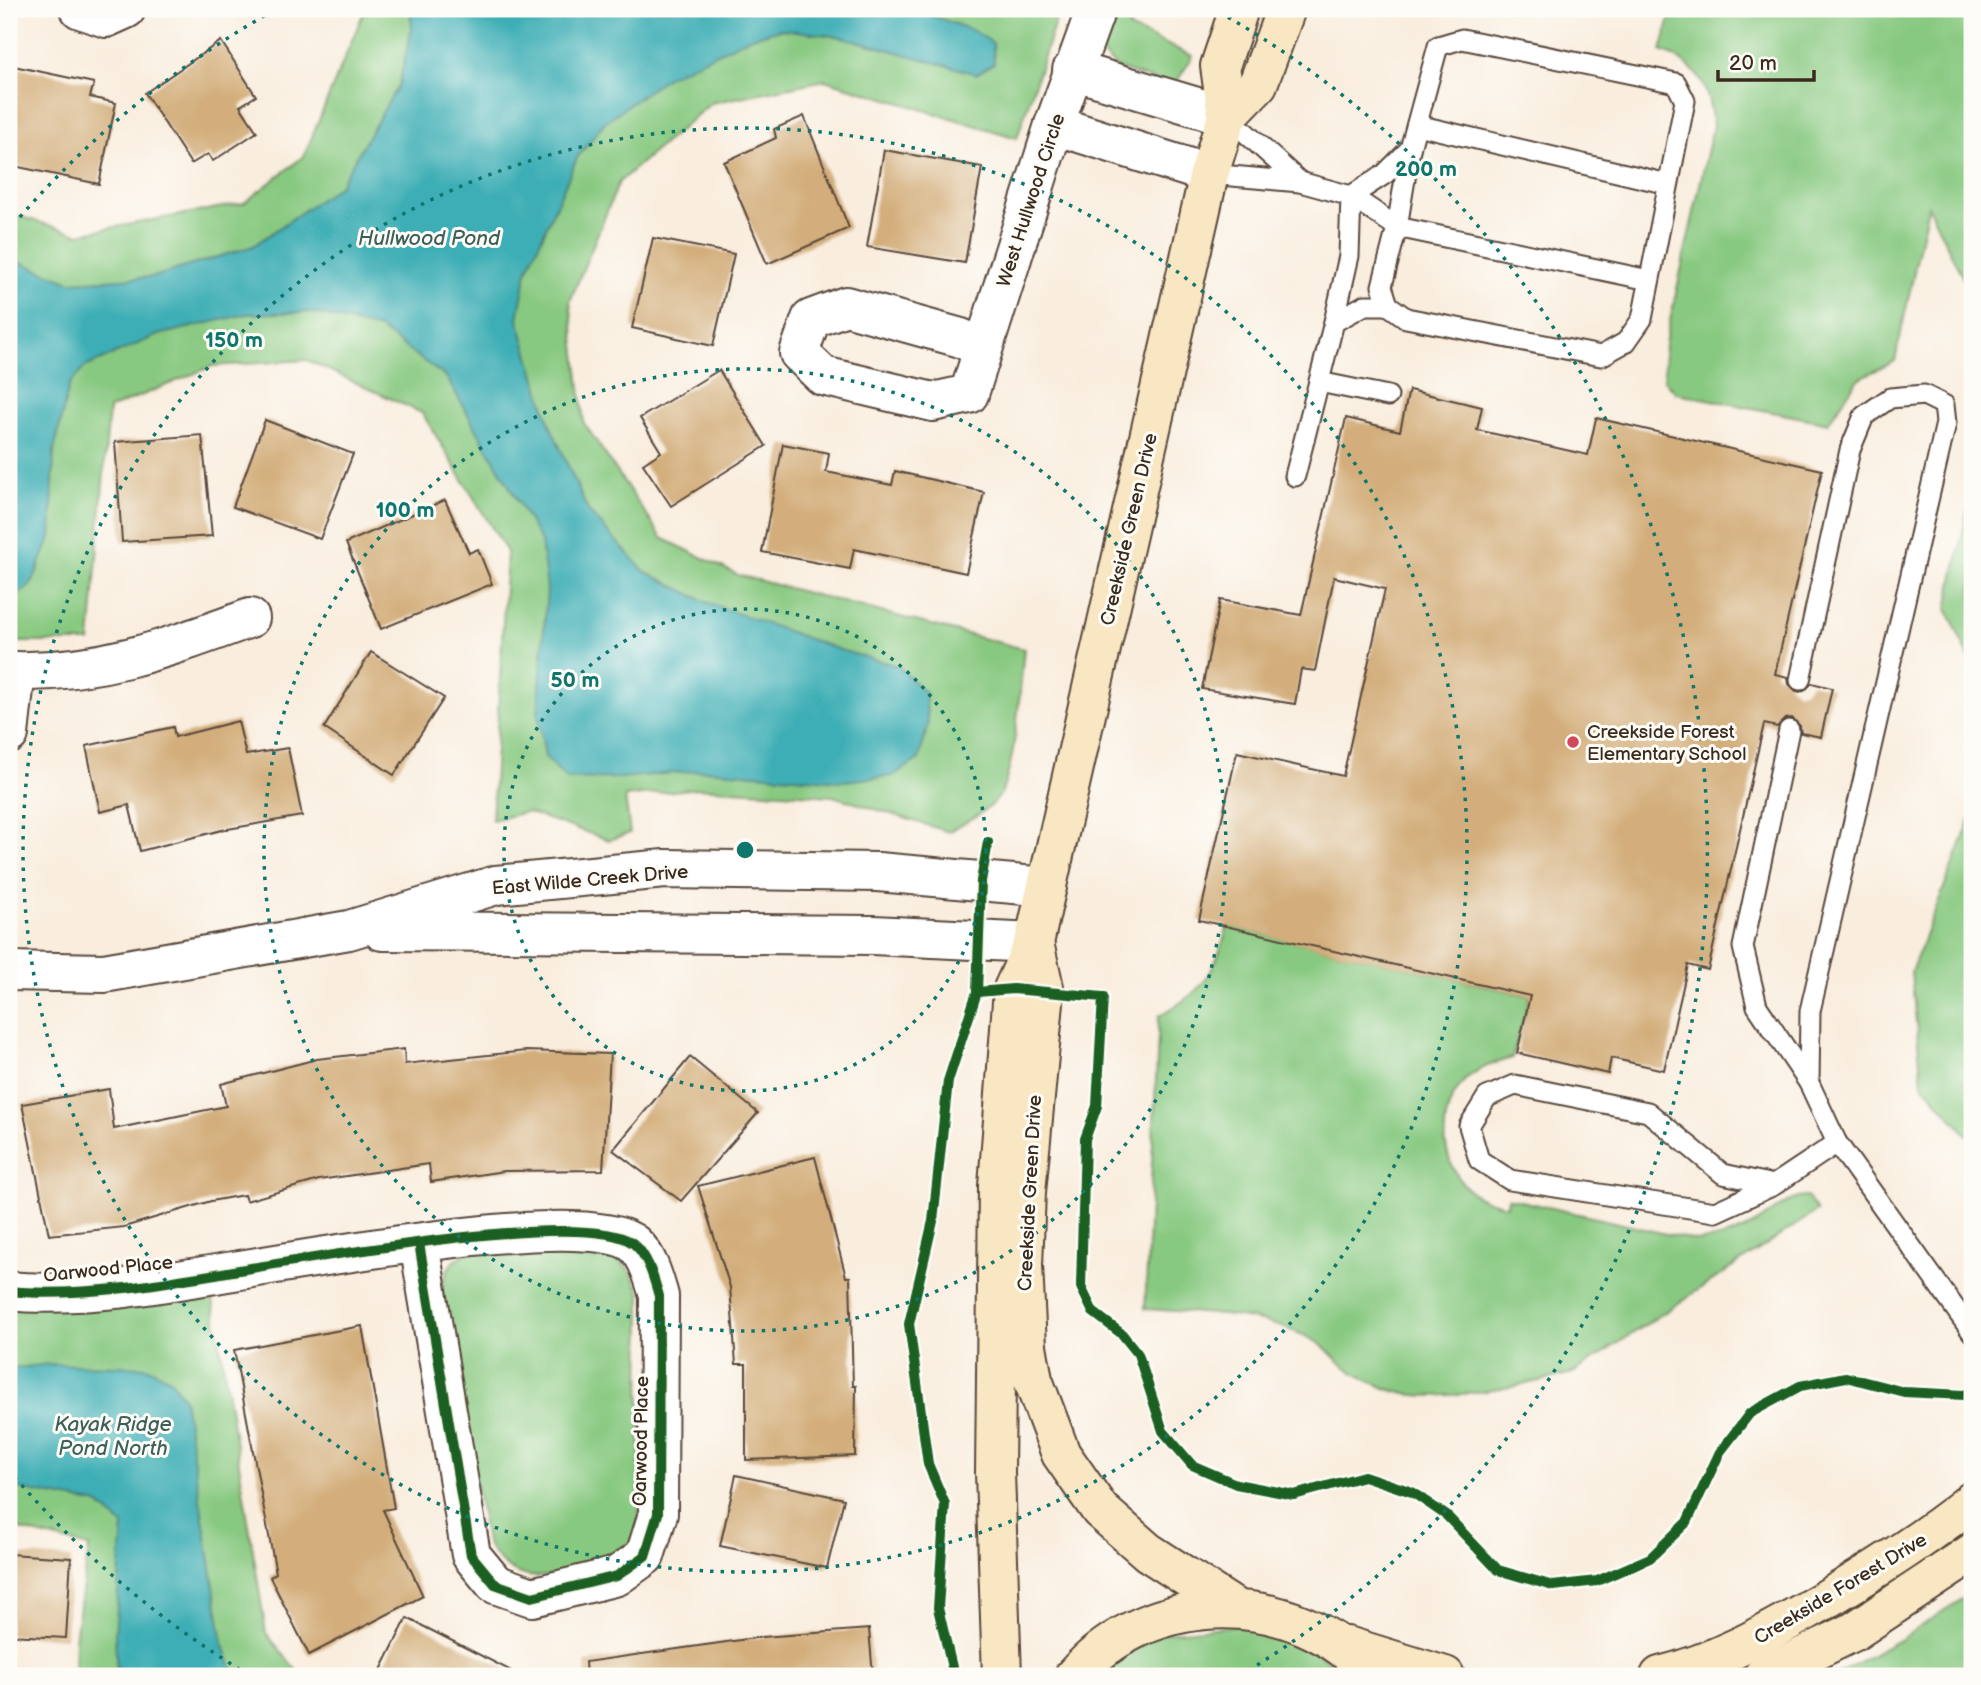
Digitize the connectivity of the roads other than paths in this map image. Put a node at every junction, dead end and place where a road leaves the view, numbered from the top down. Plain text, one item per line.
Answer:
1 (80, 9) edge
2 (126, 9) edge
3 (1096, 9) edge
4 (1239, 9) edge
5 (1286, 9) edge
6 (1072, 70) junction
7 (1227, 116) junction
8 (1054, 125) junction
9 (1417, 125) junction
10 (1410, 149) junction
11 (1209, 174) junction
12 (1300, 182) junction
13 (1668, 184) junction
14 (1351, 196) junction
15 (1396, 227) junction
16 (1649, 280) junction
17 (1388, 305) junction
18 (1334, 322) junction
19 (982, 349) junction
20 (1319, 382) junction
21 (1388, 396) dead end
22 (1295, 476) dead end
23 (250, 618) dead end
24 (13, 671) edge
25 (1800, 680) dead end
26 (1789, 730) dead end
27 (9, 734) edge
28 (1047, 887) junction
29 (349, 930) junction
30 (1034, 943) junction
31 (9, 971) edge
32 (1809, 1083) junction
33 (1837, 1143) junction
34 (1774, 1185) junction
35 (419, 1243) junction
36 (9, 1291) edge
37 (1972, 1332) edge
38 (1972, 1501) edge
39 (1972, 1553) edge
40 (1236, 1609) junction
41 (1336, 1643) junction
42 (1002, 1676) edge
43 (1074, 1676) edge
44 (1373, 1676) edge
45 (1445, 1676) edge
46 (1660, 1676) edge
47 (1763, 1676) edge

1 - 2 street
3 - 6 street, West Hullwood Circle
4 - 7 main road, Creekside Green Drive
5 - 7 main road, Creekside Green Drive
6 - 7 street
6 - 8 street, West Hullwood Circle
7 - 11 main road, Creekside Green Drive
7 - 12 lane
8 - 11 street
8 - 19 street, West Hullwood Circle
9 - 10 lane
9 - 13 lane
9 - 13 lane
10 - 14 lane
10 - 15 lane
11 - 12 lane
11 - 28 main road, Creekside Green Drive
12 - 14 lane
13 - 16 lane
14 - 15 lane
14 - 18 lane
15 - 16 lane
15 - 17 lane
16 - 17 lane
17 - 18 lane
18 - 20 lane
19 - 19 street, West Hullwood Circle
20 - 21 lane
20 - 22 lane
23 - 24 street
24 - 27 street
25 - 32 lane
26 - 32 lane
28 - 29 street, East Wilde Creek Drive
28 - 30 main road, Creekside Green Drive
29 - 30 street, East Wilde Creek Drive
29 - 31 street, East Wilde Creek Drive
30 - 40 main road, Creekside Green Drive
30 - 42 main road, Creekside Green Drive
32 - 33 lane
33 - 34 lane
33 - 37 lane
34 - 34 lane
35 - 35 street, Oarwood Place
35 - 36 street, Oarwood Place
38 - 46 main road, Creekside Forest Drive
39 - 47 main road, Creekside Forest Drive
40 - 41 main road
40 - 43 main road
41 - 44 main road
41 - 45 main road

